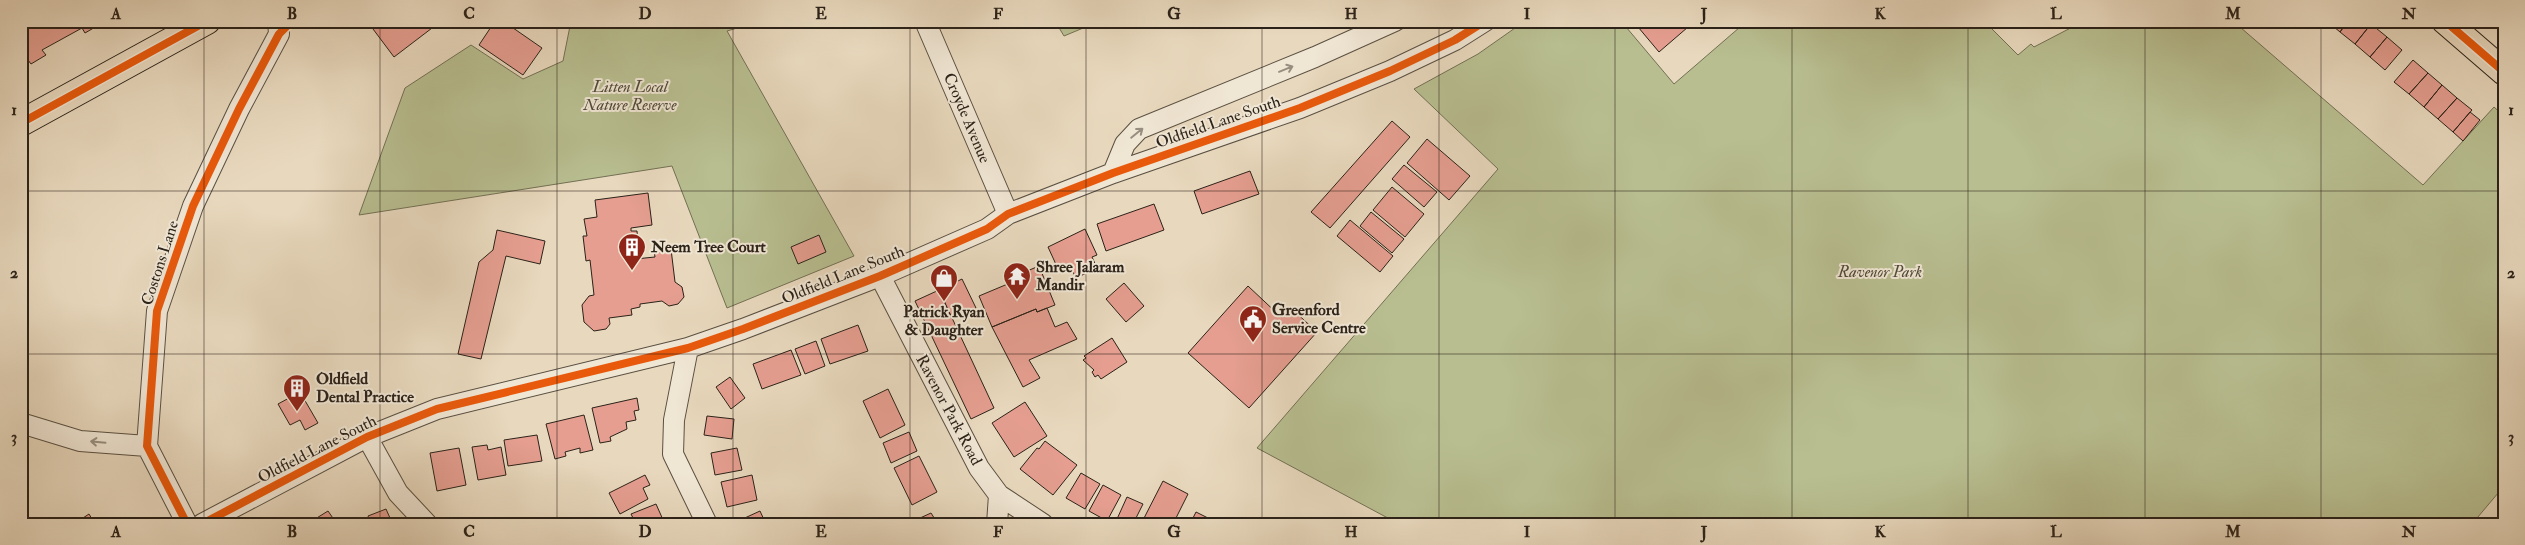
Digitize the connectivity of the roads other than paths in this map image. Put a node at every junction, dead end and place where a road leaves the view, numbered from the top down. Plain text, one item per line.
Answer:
1 (207, 21) edge
2 (278, 21) edge
3 (926, 21) edge
4 (1395, 21) edge
5 (1485, 21) edge
6 (2445, 21) edge
7 (2504, 72) edge
8 (21, 123) edge
9 (1113, 173) junction
10 (1008, 214) junction
11 (880, 276) junction
12 (688, 348) junction
13 (21, 423) edge
14 (367, 437) junction
15 (147, 446) junction
16 (999, 494) junction
17 (187, 524) edge
18 (202, 524) edge
19 (427, 524) edge
20 (707, 524) edge
21 (997, 524) edge
22 (1042, 524) edge

1 - 8 main road
2 - 15 street, Costons Lane
3 - 10 street, Croyde Avenue
9 -> 4 street, Oldfield Lane South
5 - 9 street, Oldfield Lane South
6 - 7 main road
9 - 10 street, Oldfield Lane South
10 - 11 street, Oldfield Lane South
11 - 12 street, Oldfield Lane South
11 - 16 street, Ravenor Park Road
12 - 14 street, Oldfield Lane South
12 - 20 street
15 -> 13 street
14 - 18 street, Oldfield Lane South
14 - 19 street
15 - 17 street
16 - 21 street
16 - 22 street, Ravenor Park Road

